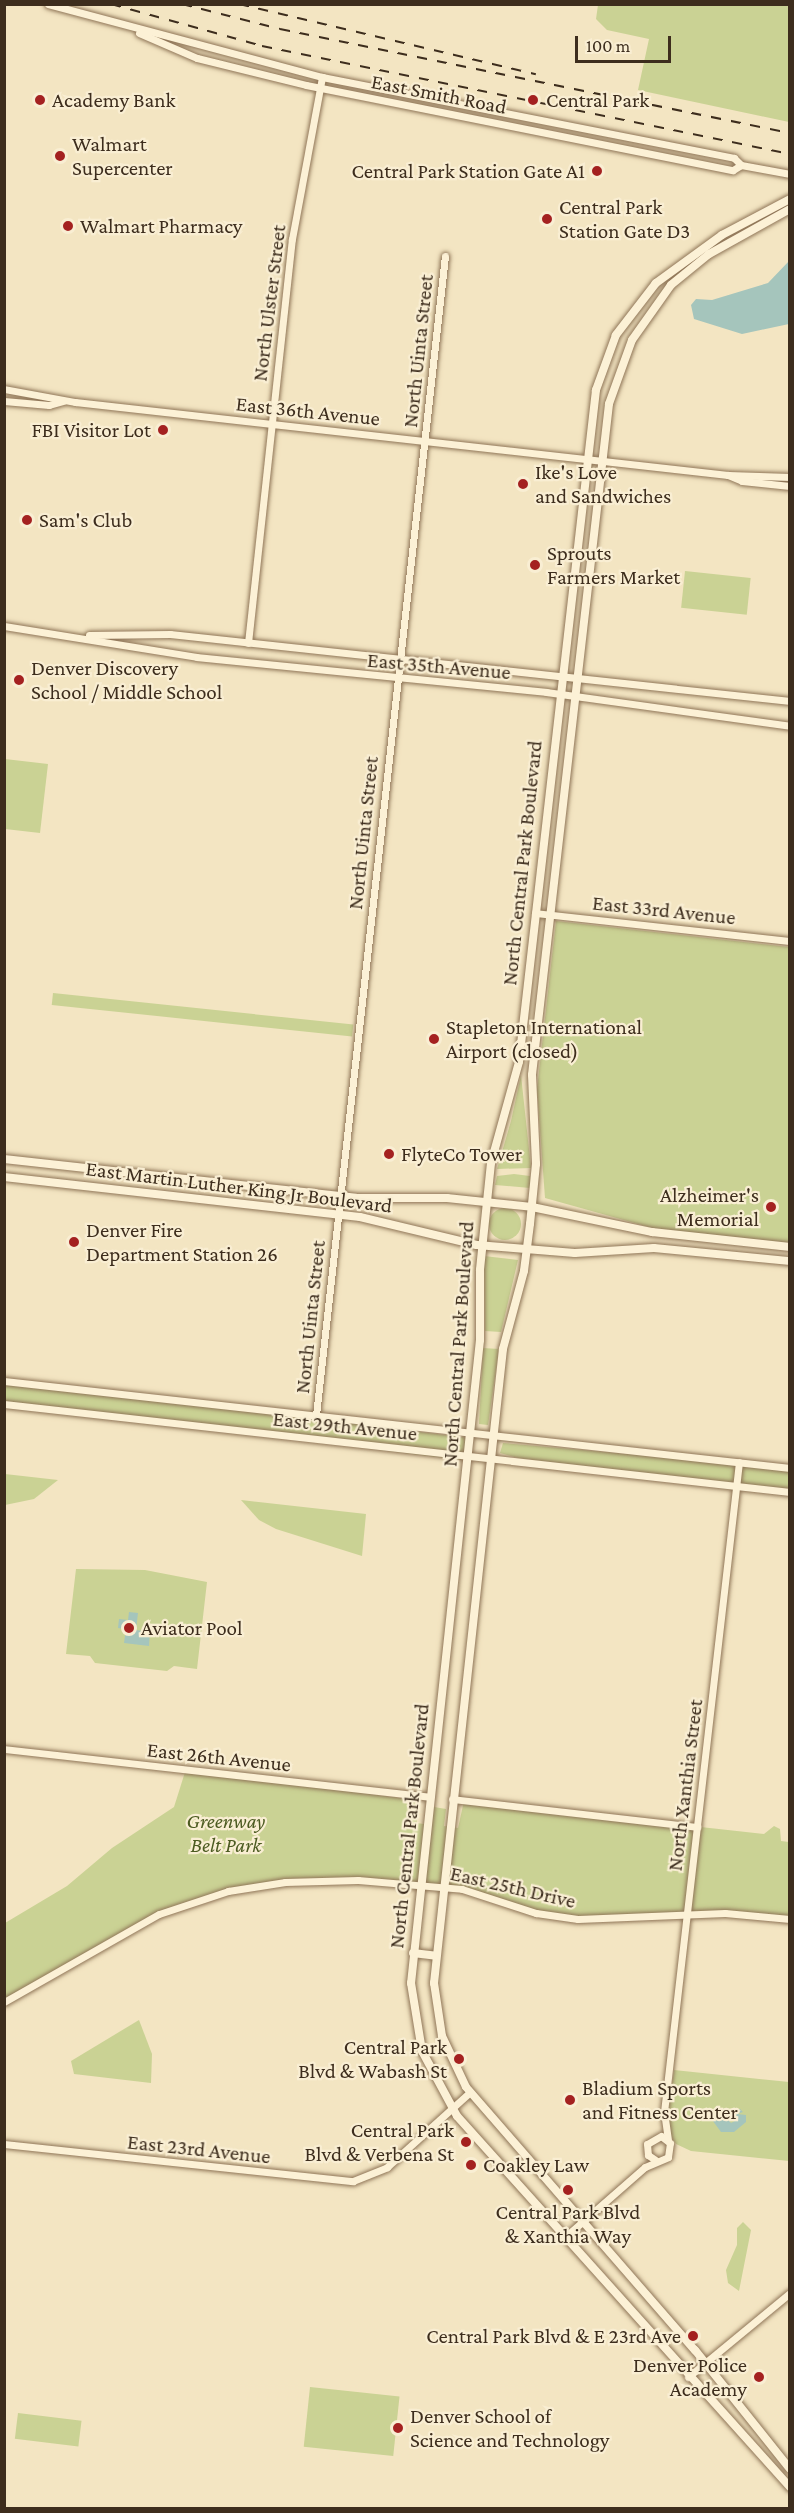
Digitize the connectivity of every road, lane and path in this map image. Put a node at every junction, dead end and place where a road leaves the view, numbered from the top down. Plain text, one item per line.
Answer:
1 (48, 4) edge
2 (135, 30) junction
3 (322, 77) junction
4 (320, 88) junction
5 (741, 165) junction
6 (789, 174) edge
7 (789, 202) edge
8 (445, 256) dead end
9 (4, 389) edge
10 (4, 401) edge
11 (63, 401) junction
12 (271, 424) junction
13 (424, 441) junction
14 (586, 458) junction
15 (601, 460) junction
16 (728, 475) junction
17 (789, 477) edge
18 (789, 486) edge
19 (4, 626) edge
20 (86, 636) junction
21 (248, 643) junction
22 (399, 660) junction
23 (397, 679) junction
24 (561, 679) junction
25 (577, 681) junction
26 (559, 694) junction
27 (575, 697) junction
28 (789, 701) edge
29 (789, 726) edge
30 (535, 913) junction
31 (550, 914) junction
32 (789, 941) edge
33 (4, 1159) edge
34 (4, 1177) edge
35 (340, 1197) junction
36 (487, 1203) junction
37 (532, 1207) junction
38 (338, 1214) junction
39 (483, 1245) junction
40 (789, 1247) edge
41 (528, 1250) junction
42 (789, 1261) edge
43 (4, 1381) edge
44 (4, 1404) edge
45 (316, 1415) junction
46 (470, 1434) junction
47 (493, 1437) junction
48 (468, 1456) junction
49 (491, 1458) junction
50 (739, 1462) junction
51 (789, 1468) edge
52 (736, 1486) junction
53 (789, 1492) edge
54 (4, 1749) edge
55 (430, 1797) junction
56 (452, 1799) junction
57 (697, 1827) junction
58 (420, 1885) junction
59 (442, 1888) junction
60 (687, 1914) junction
61 (789, 1919) edge
62 (413, 1953) junction
63 (436, 1956) junction
64 (4, 2002) edge
65 (470, 2092) junction
66 (453, 2109) junction
67 (664, 2112) junction
68 (654, 2136) junction
69 (668, 2140) junction
70 (4, 2144) edge
71 (646, 2151) junction
72 (657, 2161) junction
73 (633, 2177) junction
74 (583, 2222) junction
75 (565, 2237) junction
76 (789, 2293) edge
77 (703, 2363) junction
78 (688, 2377) junction
79 (789, 2469) edge
80 (789, 2487) edge

1 - 2 street, East Smith Road
2 - 3 street, East Smith Road
2 - 4 street, East Smith Road
3 - 4 street, North Ulster Street
3 - 5 street, East Smith Road
4 - 5 street, East Smith Road
4 - 12 street, North Ulster Street
5 - 6 street, East Smith Road
7 - 14 main road, North Central Park Boulevard
7 - 15 main road, North Central Park Boulevard
8 - 13 street, North Uinta Street
9 - 11 street, East 36th Avenue
10 - 11 street, East 36th Avenue
11 - 12 street, East 36th Avenue
12 - 13 street, East 36th Avenue
12 - 21 street, North Ulster Street
13 - 14 street, East 36th Avenue
13 - 22 street, North Uinta Street
14 - 15 street, East 36th Avenue
14 - 24 main road, North Central Park Boulevard
15 - 16 street, East 36th Avenue
15 - 25 main road, North Central Park Boulevard
16 - 17 street, East 36th Avenue
16 - 18 street, East 36th Avenue
19 - 20 street, East 35th Avenue
20 - 21 street, East 35th Avenue
20 - 23 street, East 35th Avenue
21 - 22 street, East 35th Avenue
22 - 23 street, North Uinta Street
22 - 24 street, East 35th Avenue
23 - 26 street, East 35th Avenue
23 - 35 street, North Uinta Street
24 - 25 street, East 35th Avenue
24 - 26 main road, North Central Park Boulevard
25 - 27 main road, North Central Park Boulevard
25 - 28 street, East 35th Avenue
26 - 27 street, East 35th Avenue
26 - 30 main road, North Central Park Boulevard
27 - 29 street, East 35th Avenue
27 - 31 main road, North Central Park Boulevard
30 - 31 street, East 33rd Avenue
30 - 36 main road, North Central Park Boulevard
31 - 32 street, East 33rd Avenue
31 - 37 main road, North Central Park Boulevard
33 - 35 main road, East Martin Luther King Jr Boulevard
34 - 38 main road, East Martin Luther King Jr Boulevard
35 - 36 main road, East Martin Luther King Jr Boulevard
35 - 38 street, North Uinta Street
36 - 37 main road, East Martin Luther King Jr Boulevard
36 - 39 main road, North Central Park Boulevard
37 - 40 main road, East Martin Luther King Jr Boulevard
37 - 41 main road, North Central Park Boulevard
38 - 39 main road, East Martin Luther King Jr Boulevard
38 - 45 street, North Uinta Street
39 - 41 main road, East Martin Luther King Jr Boulevard
39 - 46 main road, North Central Park Boulevard
41 - 42 main road, East Martin Luther King Jr Boulevard
41 - 47 main road, North Central Park Boulevard
43 - 45 street, East 29th Avenue
44 - 48 street, East 29th Avenue
45 - 46 street, East 29th Avenue
46 - 47 street, East 29th Avenue
46 - 48 main road, North Central Park Boulevard
47 - 49 main road, North Central Park Boulevard
47 - 50 street, East 29th Avenue
48 - 49 street, East 29th Avenue
48 - 55 main road, North Central Park Boulevard
49 - 52 street, East 29th Avenue
49 - 56 main road, North Central Park Boulevard
50 - 51 street, East 29th Avenue
50 - 52 street, North Xanthia Street
52 - 53 street, East 29th Avenue
52 - 57 street, North Xanthia Street
54 - 55 street, East 26th Avenue
55 - 58 main road, North Central Park Boulevard
56 - 57 street
56 - 59 main road, North Central Park Boulevard
57 - 60 street, North Xanthia Street
58 - 59 street, East 25th Drive
58 - 62 main road, North Central Park Boulevard
58 - 64 street, East 25th Drive
59 - 60 street, East 25th Drive
59 - 63 main road, North Central Park Boulevard
60 - 61 street, East 25th Drive
60 - 67 street, North Xanthia Street
62 - 63 main road
62 - 66 main road, North Central Park Boulevard
63 - 65 main road, North Central Park Boulevard
65 - 66 street, East 23rd Avenue
65 - 74 main road, North Central Park Boulevard
66 - 70 street, East 23rd Avenue
66 - 75 main road, North Central Park Boulevard
67 - 68 street, North Xanthia Street
67 - 69 street, North Xanthia Street
68 - 69 street
68 - 71 street
69 - 72 street
71 - 72 street
71 - 73 street
72 - 73 street
73 - 74 street
74 - 75 street
74 - 77 main road, North Central Park Boulevard
75 - 78 main road, North Central Park Boulevard
76 - 77 street
77 - 78 street
77 - 79 main road, North Central Park Boulevard
78 - 80 main road, North Central Park Boulevard

